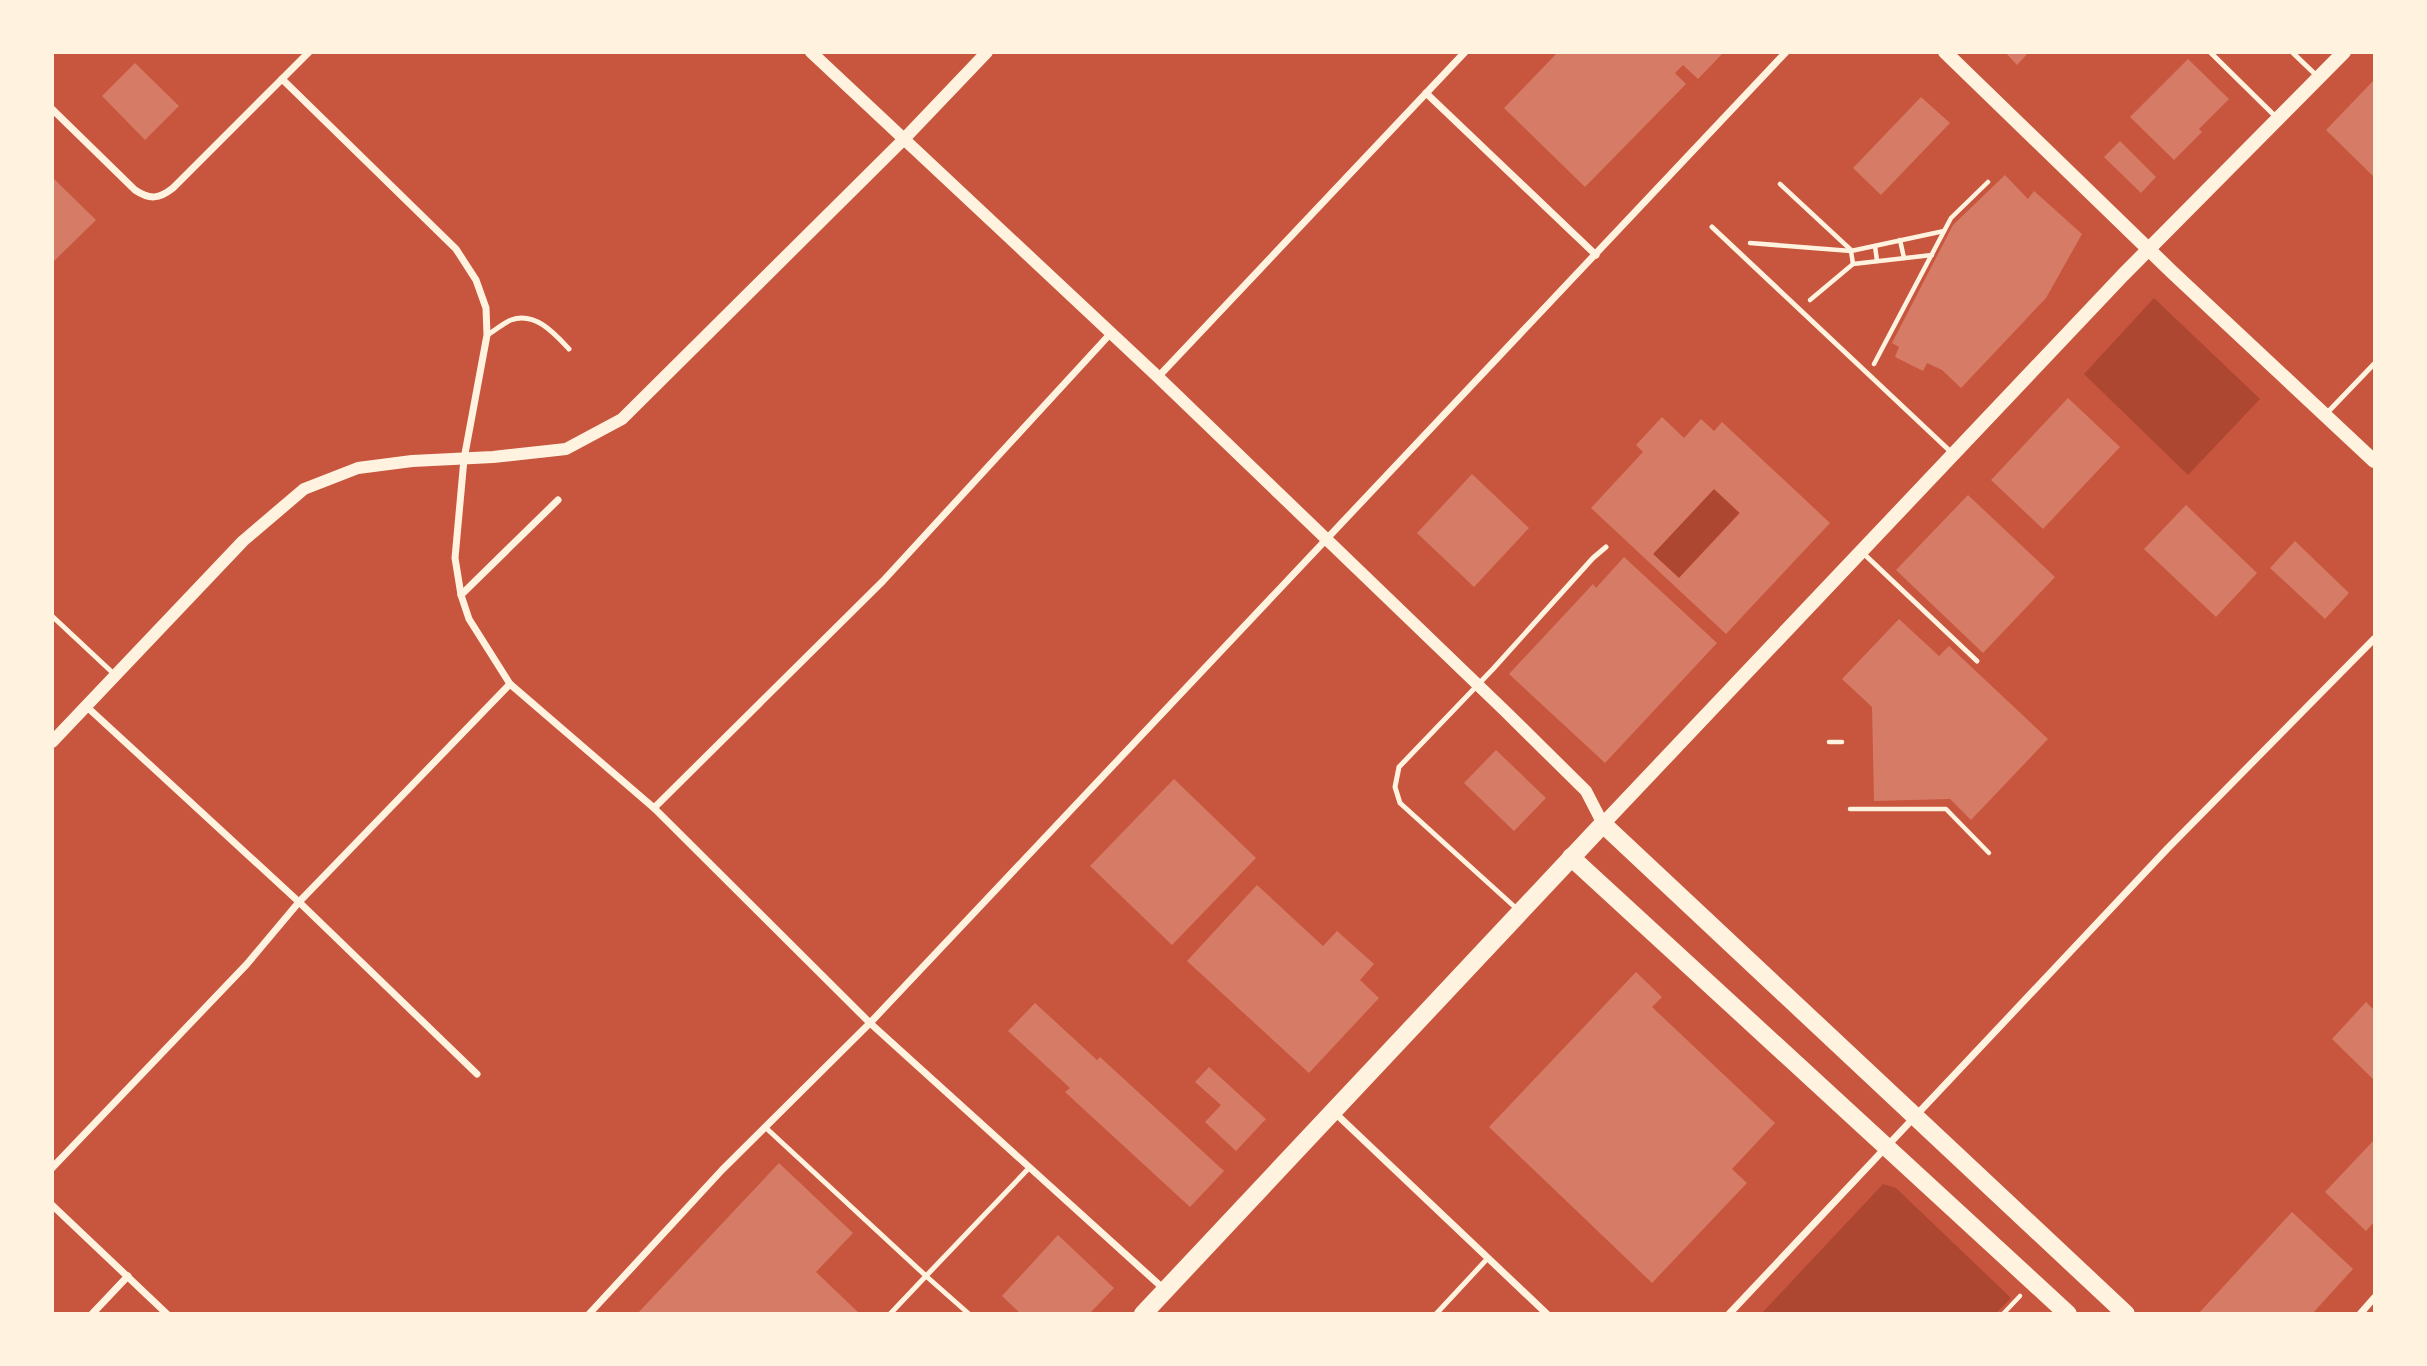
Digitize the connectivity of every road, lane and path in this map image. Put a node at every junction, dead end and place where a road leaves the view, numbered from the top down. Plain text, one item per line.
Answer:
1 (309, 52) edge
2 (811, 52) edge
3 (987, 52) edge
4 (1465, 52) edge
5 (1786, 52) edge
6 (1945, 52) edge
7 (2210, 52) edge
8 (2292, 52) edge
9 (2344, 52) edge
10 (2319, 78) junction
11 (282, 79) junction
12 (1426, 93) junction
13 (52, 109) edge
14 (2278, 119) junction
15 (903, 140) junction
16 (1988, 182) dead end
17 (1780, 184) dead end
18 (1712, 227) dead end
19 (1945, 230) junction
20 (1899, 240) junction
21 (1750, 243) dead end
22 (1875, 246) junction
23 (2149, 249) junction
24 (1851, 251) junction
25 (1596, 255) junction
26 (1932, 255) junction
27 (1904, 258) junction
28 (1877, 261) junction
29 (1853, 264) junction
30 (1810, 300) dead end
31 (1111, 333) junction
32 (487, 335) junction
33 (569, 349) dead end
34 (1877, 359) dead end
35 (2375, 364) edge
36 (1158, 377) junction
37 (2325, 415) junction
38 (1953, 454) junction
39 (464, 459) junction
40 (2375, 461) edge
41 (558, 500) dead end
42 (1326, 539) junction
43 (1606, 547) dead end
44 (1861, 551) junction
45 (461, 595) junction
46 (52, 616) edge
47 (2375, 639) edge
48 (1977, 661) dead end
49 (115, 675) junction
50 (510, 684) junction
51 (1478, 684) junction
52 (86, 706) junction
53 (52, 742) edge
54 (1829, 742) dead end
55 (1842, 742) dead end
56 (654, 808) junction
57 (1850, 808) dead end
58 (1602, 824) junction
59 (1989, 853) dead end
60 (1571, 857) junction
61 (299, 902) junction
62 (1520, 912) junction
63 (870, 1023) junction
64 (477, 1074) dead end
65 (1333, 1111) junction
66 (1916, 1117) junction
67 (765, 1127) junction
68 (1888, 1147) junction
69 (52, 1168) edge
70 (1029, 1168) junction
71 (52, 1205) edge
72 (1488, 1258) junction
73 (128, 1276) junction
74 (926, 1276) junction
75 (1165, 1290) junction
76 (2020, 1295) dead end
77 (2375, 1298) edge
78 (92, 1314) edge
79 (167, 1314) edge
80 (589, 1314) edge
81 (890, 1314) edge
82 (968, 1314) edge
83 (1143, 1314) edge
84 (1436, 1314) edge
85 (1547, 1314) edge
86 (1729, 1314) edge
87 (2003, 1314) edge
88 (2068, 1314) edge
89 (2126, 1314) edge
90 (2360, 1314) edge

1 - 11 street
2 - 15 street
3 - 15 street
4 - 12 street
5 - 25 street
6 - 23 main road
7 - 14 lane
8 - 10 lane
9 - 10 main road
10 - 14 main road
11 - 13 street
11 - 32 street
12 - 25 street
12 - 36 street
14 - 23 main road
15 - 31 street
15 - 39 street
16 - 19 path
17 - 24 path
18 - 38 lane
19 - 20 path
19 - 26 path
20 - 22 path
20 - 27 path
21 - 24 path
22 - 24 path
22 - 28 path
23 - 37 main road
23 - 38 main road
24 - 29 path
25 - 42 street
26 - 27 path
26 - 34 path
27 - 28 path
28 - 29 path
29 - 30 path
31 - 36 street
31 - 56 street
32 - 33 lane
32 - 39 street
35 - 37 lane
36 - 42 street
37 - 40 main road
38 - 44 main road
39 - 45 street
39 - 49 street
41 - 45 street
42 - 51 street
42 - 63 street
43 - 51 lane
44 - 48 lane
44 - 58 main road
45 - 50 street
46 - 49 lane
47 - 66 street
49 - 52 street
50 - 56 street
50 - 61 street
51 - 58 street
51 - 62 lane
52 - 53 street
52 - 61 street
54 - 55 path
56 - 63 street
57 - 59 path
58 - 60 main road
58 - 66 main road
60 - 62 main road
60 - 68 main road
61 - 64 street
61 - 69 street
62 - 65 main road
63 - 67 street
63 - 70 street
65 - 72 street
65 - 75 main road
66 - 68 street
66 - 89 main road
67 - 74 lane
67 - 80 street
68 - 86 street
68 - 88 main road
70 - 74 lane
70 - 75 street
71 - 73 street
72 - 84 lane
72 - 85 street
73 - 78 street
73 - 79 street
74 - 81 lane
74 - 82 lane
75 - 83 main road
76 - 87 path
77 - 90 street

